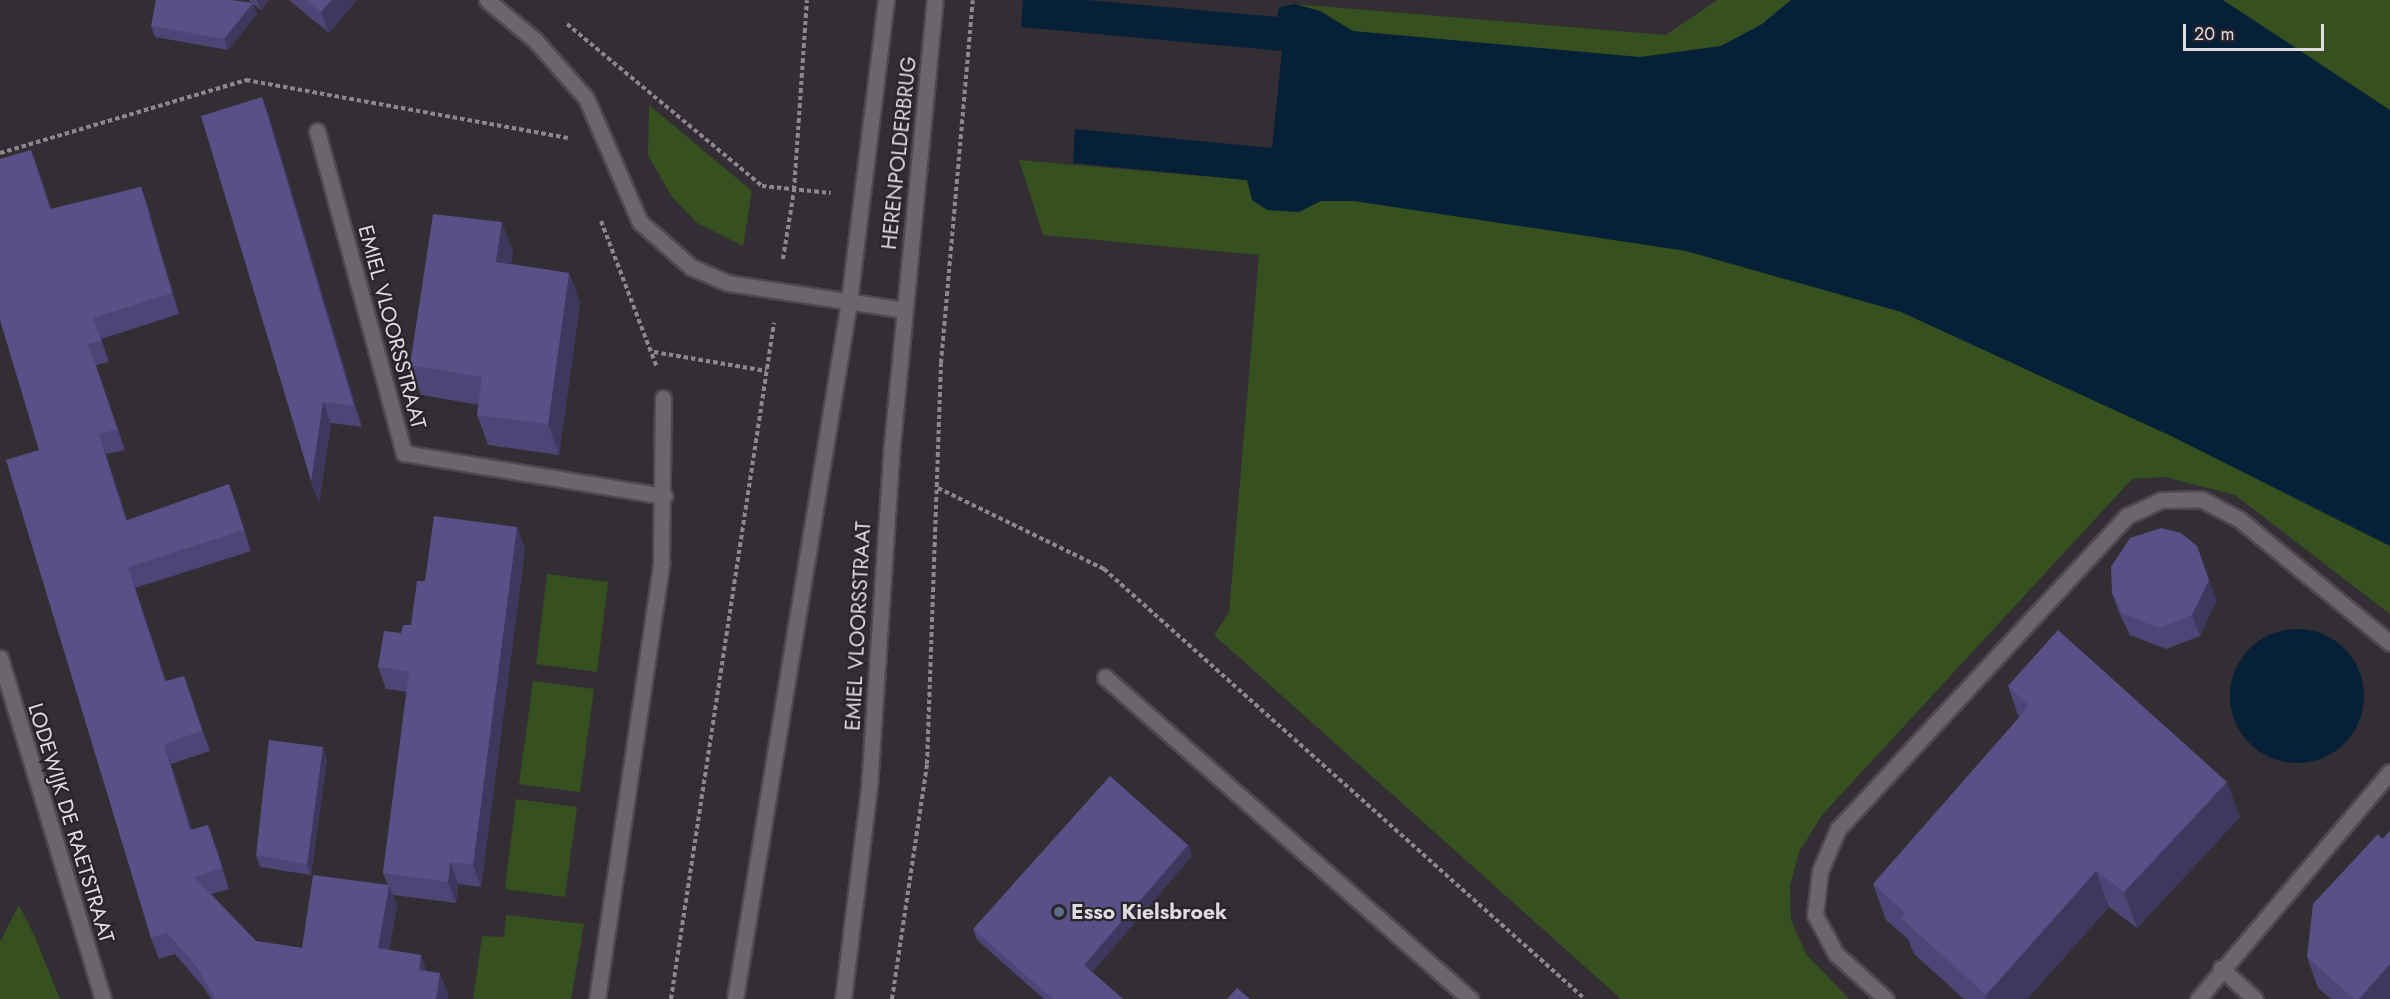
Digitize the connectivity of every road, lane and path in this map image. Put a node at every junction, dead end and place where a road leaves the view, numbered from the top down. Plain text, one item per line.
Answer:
1 (487, 0) edge
2 (807, 0) edge
3 (886, 0) edge
4 (935, 0) edge
5 (973, 0) edge
6 (563, 20) dead end
7 (564, 128) dead end
8 (317, 131) dead end
9 (572, 148) dead end
10 (597, 213) dead end
11 (849, 301) junction
12 (904, 310) junction
13 (654, 352) junction
14 (663, 398) joint
15 (938, 488) junction
16 (664, 496) junction
17 (2390, 643) edge
18 (0, 658) edge
19 (1105, 677) dead end
20 (2390, 772) edge
21 (2221, 968) junction
22 (103, 999) edge
23 (597, 999) edge
24 (671, 999) edge
25 (735, 999) edge
26 (843, 999) edge
27 (892, 999) edge
28 (1470, 999) edge
29 (1585, 999) edge
30 (1886, 999) edge
31 (2198, 999) edge
32 (2255, 999) edge

1 - 11 street
2 - 6 path
3 - 11 street, HERENPOLDERBRUG
4 - 12 street, HERENPOLDERBRUG
5 - 15 path
7 - 9 path
8 - 16 street, EMIEL VLOORSSTRAAT
10 - 13 path
11 - 12 street
11 - 25 street
12 - 26 street, EMIEL VLOORSSTRAAT
13 - 14 path
13 - 24 path
14 - 16 street
15 - 27 path
15 - 29 path
16 - 23 street
17 - 30 street
18 - 22 street, LODEWIJK DE RAETSTRAAT
19 - 28 street
20 - 21 street
21 - 31 street
21 - 32 street

